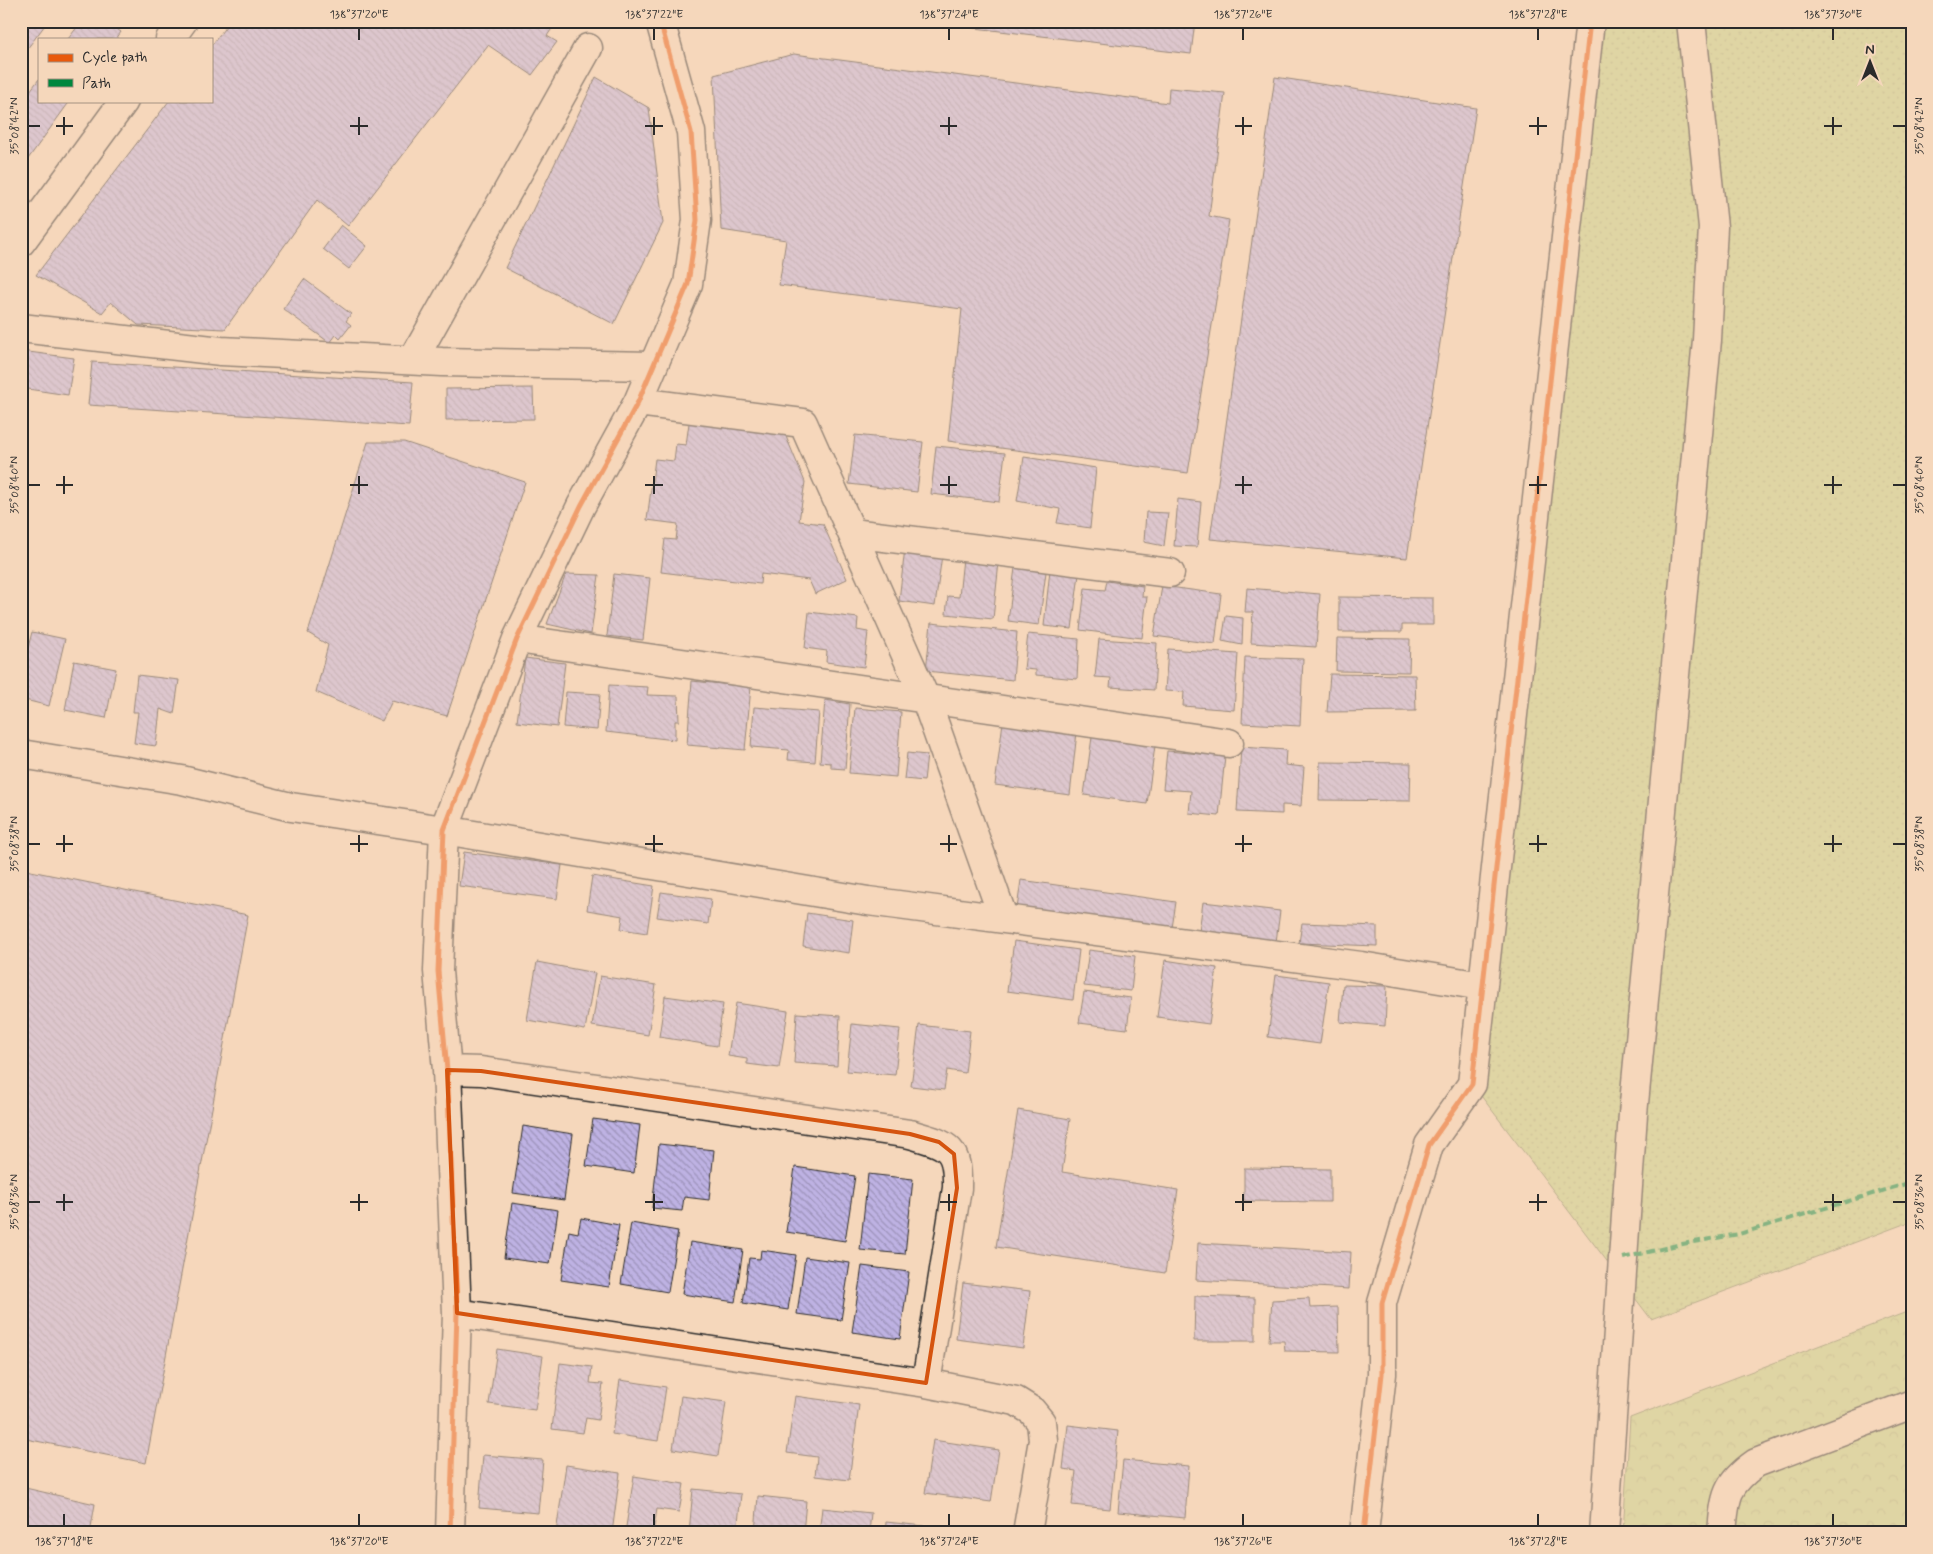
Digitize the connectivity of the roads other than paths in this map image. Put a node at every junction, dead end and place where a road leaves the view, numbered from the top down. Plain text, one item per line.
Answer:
1 (183, 21) edge
2 (660, 21) edge
3 (1590, 21) edge
4 (1692, 21) edge
5 (171, 38) edge
6 (588, 48) dead end
7 (123, 102) edge
8 (21, 242) edge
9 (21, 328) edge
10 (413, 360) junction
11 (654, 366) junction
12 (638, 402) junction
13 (852, 533) junction
14 (1170, 573) dead end
15 (517, 640) junction
16 (926, 700) junction
17 (1228, 743) dead end
18 (21, 754) edge
19 (444, 830) junction
20 (1003, 917) junction
21 (1482, 986) junction
22 (447, 1070) junction
23 (457, 1313) junction
24 (926, 1383) junction
25 (1912, 1404) edge
26 (450, 1533) edge
27 (1027, 1533) edge
28 (1364, 1533) edge
29 (1604, 1533) edge
30 (1722, 1533) edge

1 - 5 street
2 - 11 street
3 - 21 street
4 - 29 street
6 - 10 street
7 - 8 street
9 - 10 street
10 - 11 street
11 - 12 street
12 - 13 street
12 - 15 street
13 - 14 street
13 - 16 street
15 - 16 street
15 - 19 street
16 - 17 street
16 - 20 street
18 - 19 street
19 - 20 street
19 - 22 street
20 - 21 street
21 - 28 street
22 - 23 street
22 - 24 street
23 - 24 street
23 - 26 street
24 - 27 street
25 - 30 street

